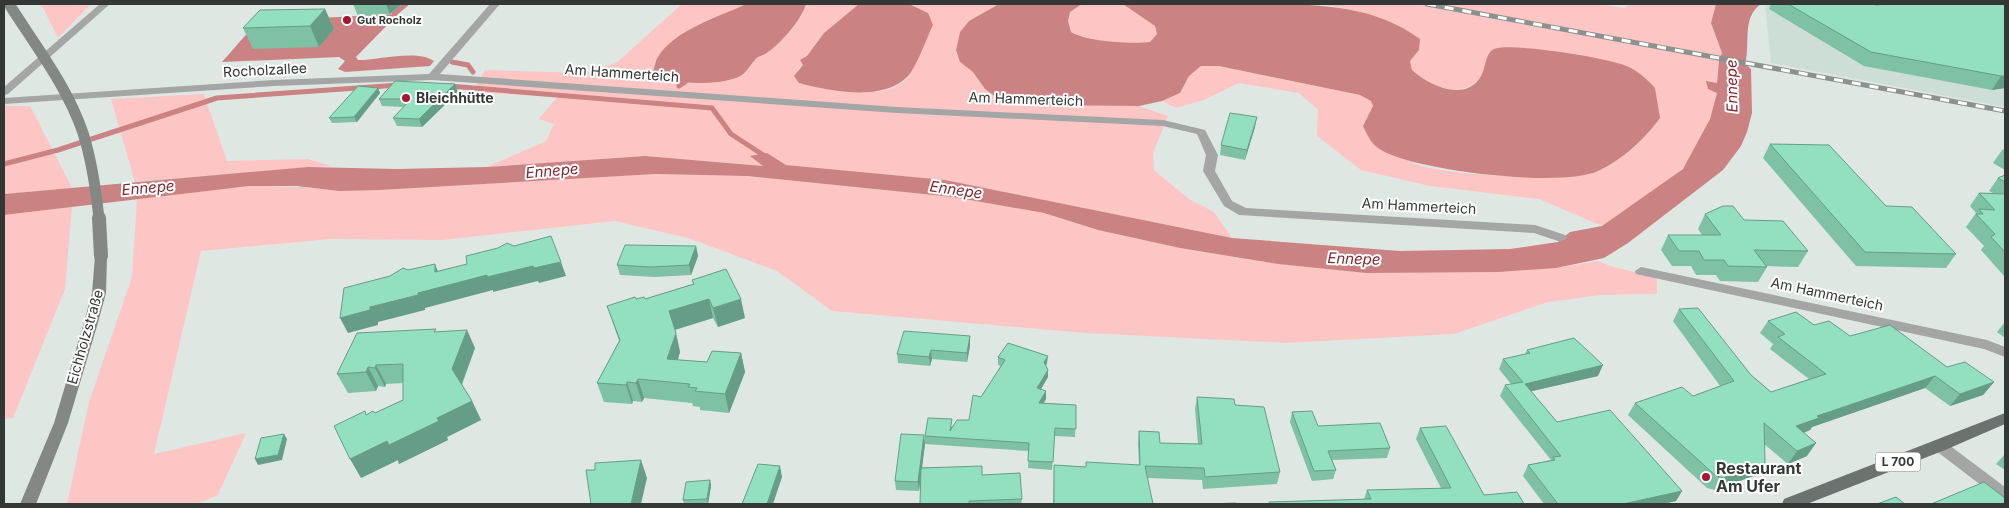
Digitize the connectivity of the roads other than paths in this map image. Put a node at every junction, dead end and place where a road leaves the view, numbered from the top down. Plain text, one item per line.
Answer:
1 (9, 4) edge
2 (105, 4) edge
3 (495, 4) edge
4 (432, 77) junction
5 (4, 92) edge
6 (4, 101) edge
7 (1561, 238) dead end
8 (1641, 270) dead end
9 (2005, 352) edge
10 (2005, 418) edge
11 (1940, 446) junction
12 (2005, 496) edge
13 (28, 504) edge
14 (1790, 504) edge

1 - 13 main road, Eichholzstraße, bridge
2 - 5 street
3 - 4 street
4 - 6 street, Rocholzallee
4 - 7 street, Am Hammerteich
8 - 9 street, Am Hammerteich
10 - 11 main road, L 700
11 - 12 street
11 - 14 main road, L 700

